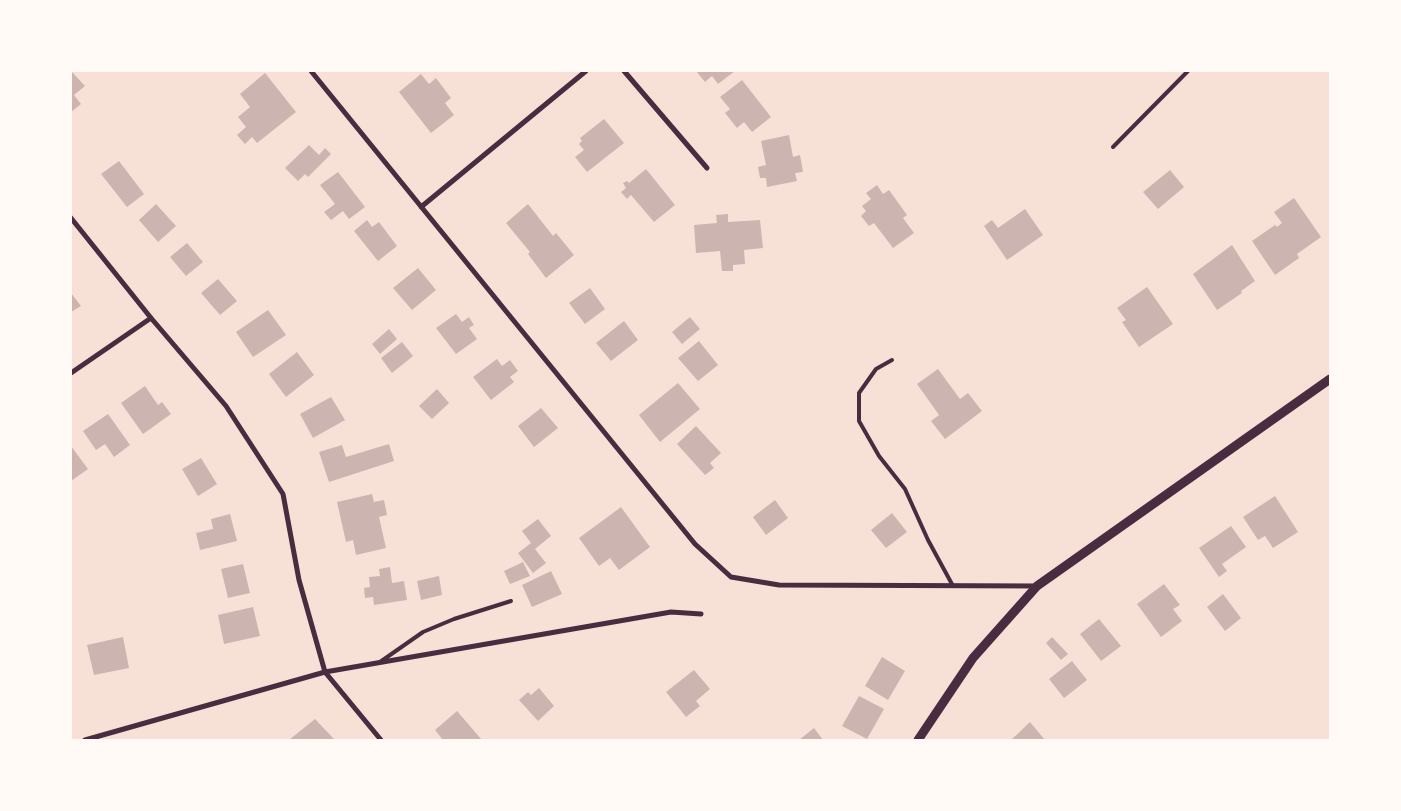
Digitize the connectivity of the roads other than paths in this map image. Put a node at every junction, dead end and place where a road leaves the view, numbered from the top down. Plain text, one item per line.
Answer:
1 (311, 71) edge
2 (586, 71) edge
3 (624, 71) edge
4 (1188, 71) edge
5 (1113, 147) dead end
6 (707, 168) dead end
7 (421, 207) junction
8 (71, 218) edge
9 (151, 318) junction
10 (892, 360) dead end
11 (71, 373) edge
12 (1330, 378) edge
13 (953, 586) junction
14 (1037, 586) junction
15 (511, 601) dead end
16 (701, 614) dead end
17 (379, 663) junction
18 (325, 672) junction
19 (85, 740) edge
20 (381, 740) edge
21 (918, 740) edge

1 - 7 street
2 - 7 street
3 - 6 street
4 - 5 lane
7 - 13 street
8 - 9 street
9 - 11 street
9 - 18 street
10 - 13 lane
12 - 14 street
13 - 14 street
14 - 21 street
15 - 17 lane
16 - 17 street
17 - 18 street
18 - 19 street
18 - 20 street

